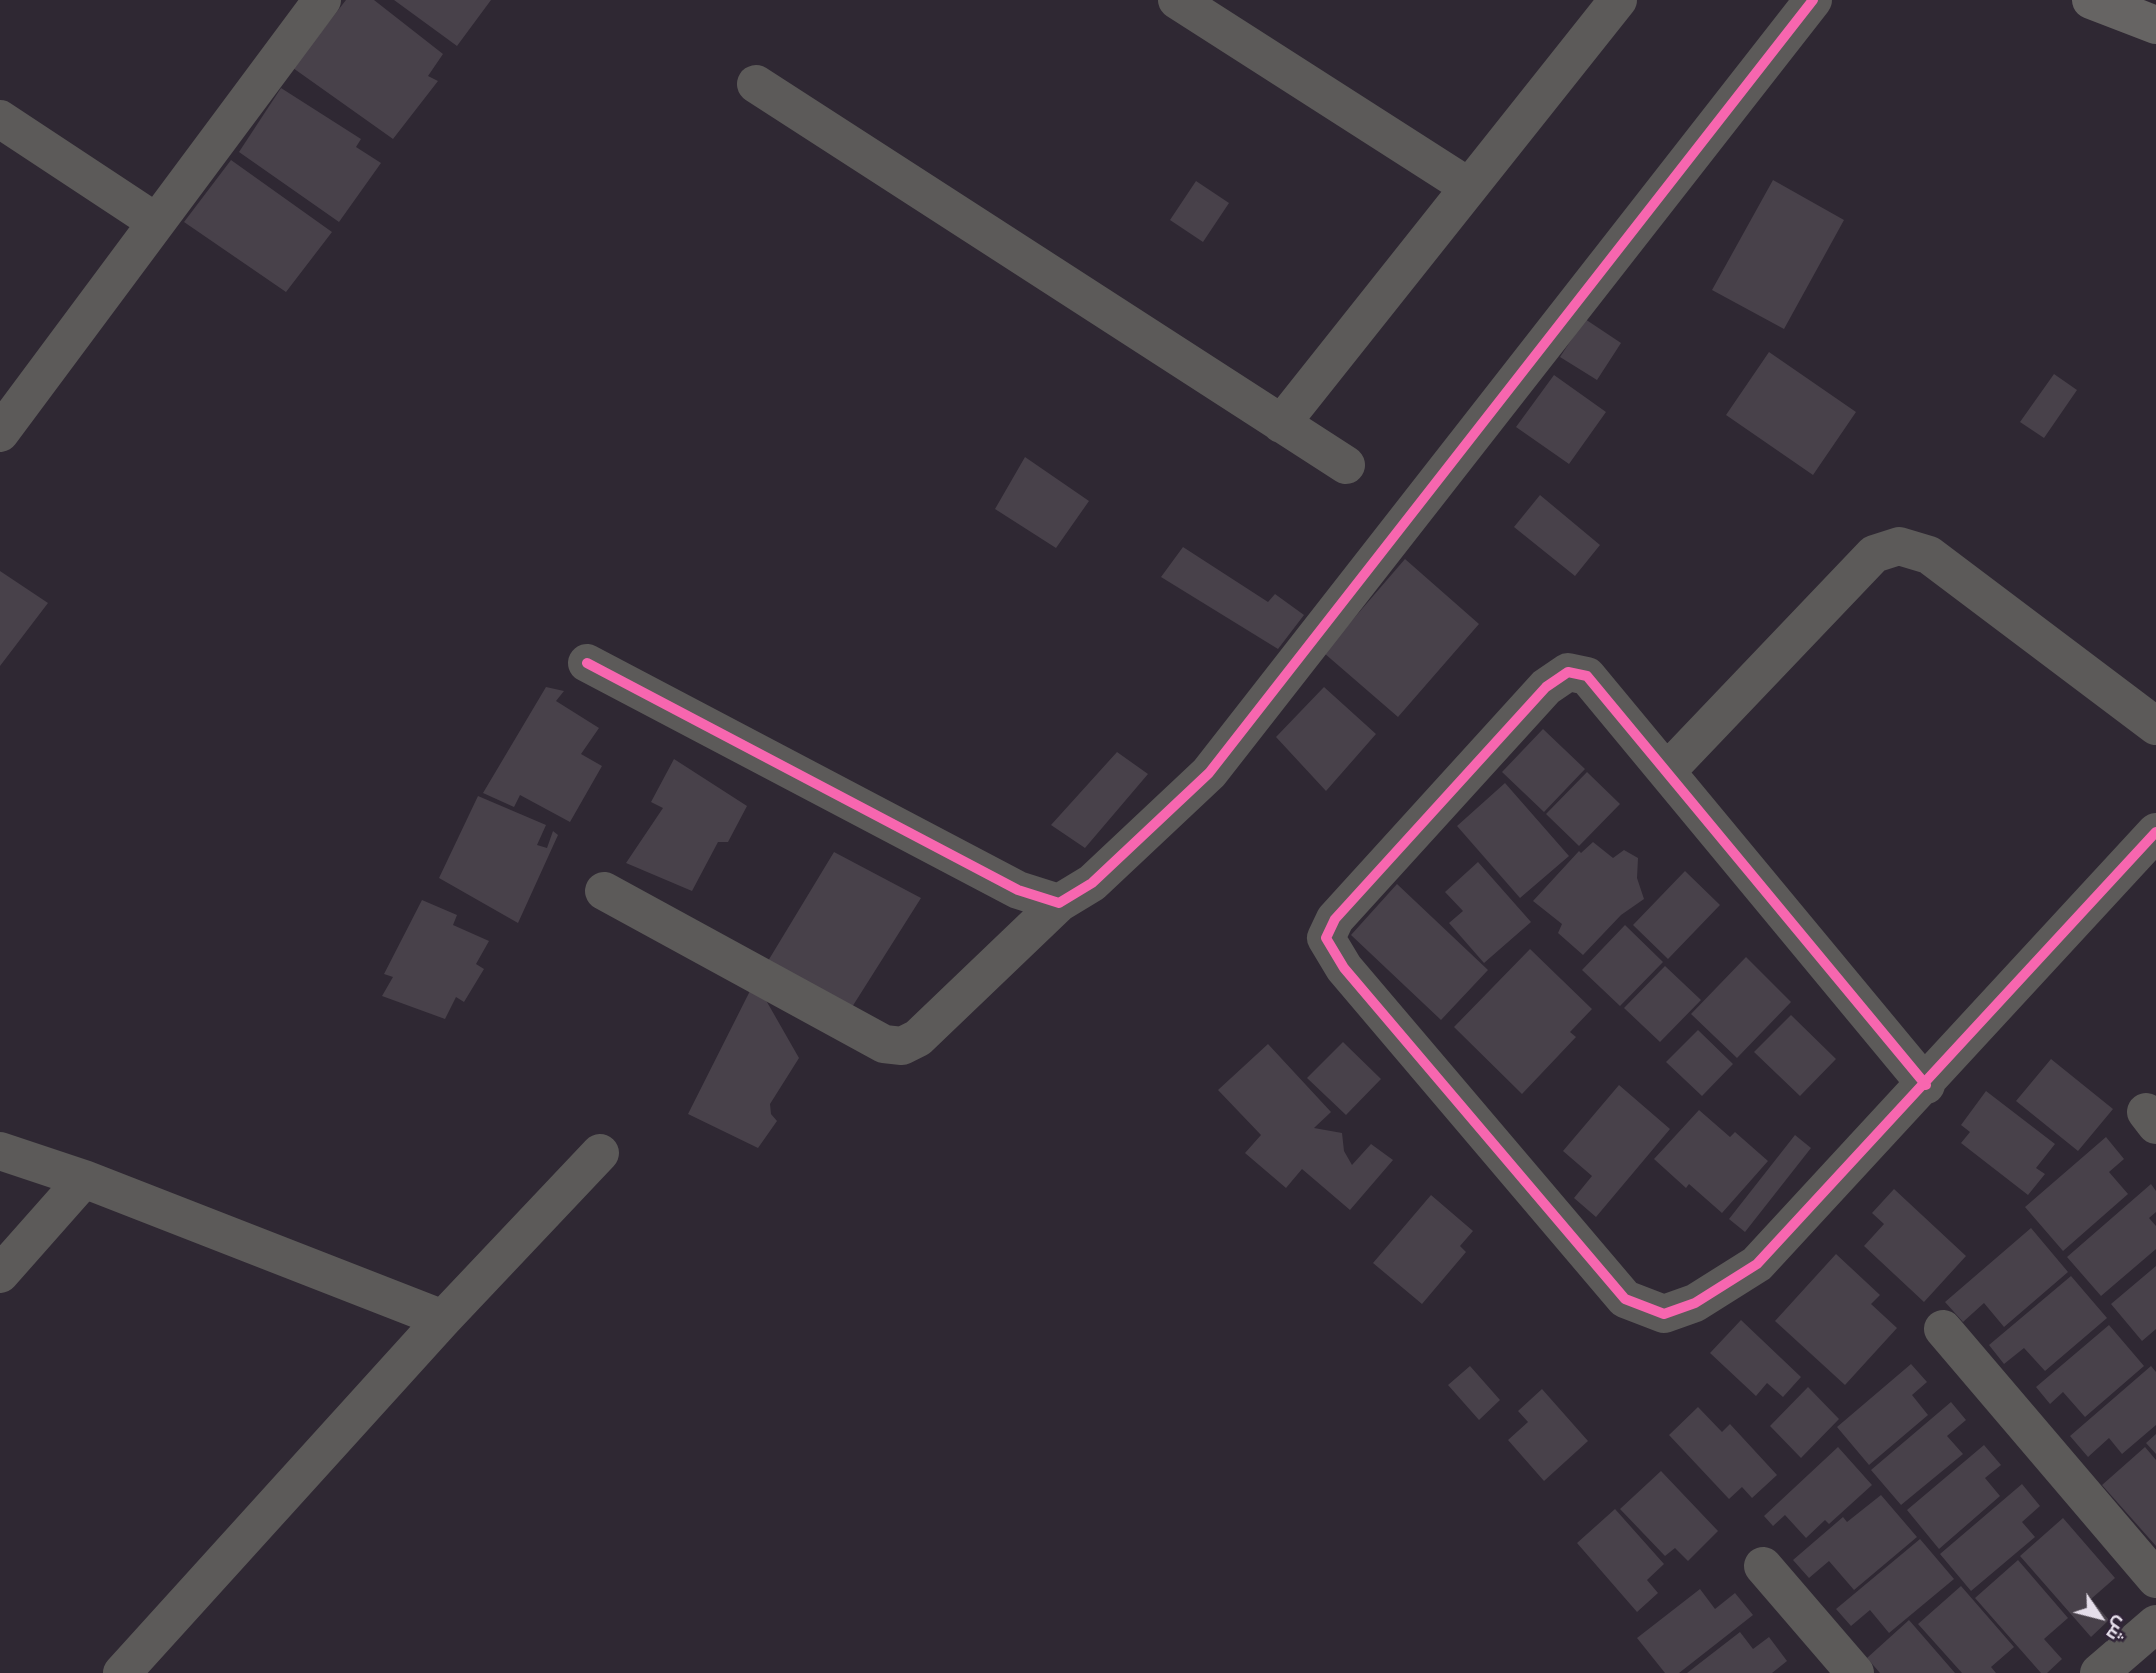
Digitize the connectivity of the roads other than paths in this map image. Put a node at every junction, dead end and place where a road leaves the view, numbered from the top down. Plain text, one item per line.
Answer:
1 (322, 0) edge
2 (1177, 0) edge
3 (1618, 0) edge
4 (1813, 0) edge
5 (2091, 0) edge
6 (2156, 26) edge
7 (756, 84) dead end
8 (0, 119) edge
9 (1469, 187) junction
10 (156, 222) junction
11 (1281, 424) junction
12 (0, 433) edge
13 (1346, 465) dead end
14 (587, 663) dead end
15 (2156, 726) edge
16 (1667, 771) junction
17 (2156, 832) edge
18 (604, 891) dead end
19 (1059, 903) junction
20 (1926, 1085) junction
21 (0, 1151) edge
22 (600, 1153) dead end
23 (84, 1179) junction
24 (0, 1274) edge
25 (443, 1319) junction
26 (1943, 1329) dead end
27 (1763, 1566) dead end
28 (2156, 1579) edge
29 (2156, 1624) edge
30 (122, 1673) edge
31 (1855, 1673) edge
32 (2099, 1673) edge

1 - 10 street
2 - 9 street
3 - 9 street
4 - 19 street
5 - 6 main road
7 - 11 street
8 - 10 street
9 - 11 street
10 - 12 street
11 - 13 street
14 - 19 street
15 - 16 street
16 - 20 street
16 - 20 street
17 - 20 street
18 - 19 street
21 - 23 street
22 - 25 street
23 - 24 street
23 - 25 street
25 - 30 street
26 - 28 street
27 - 31 street
29 - 32 street

